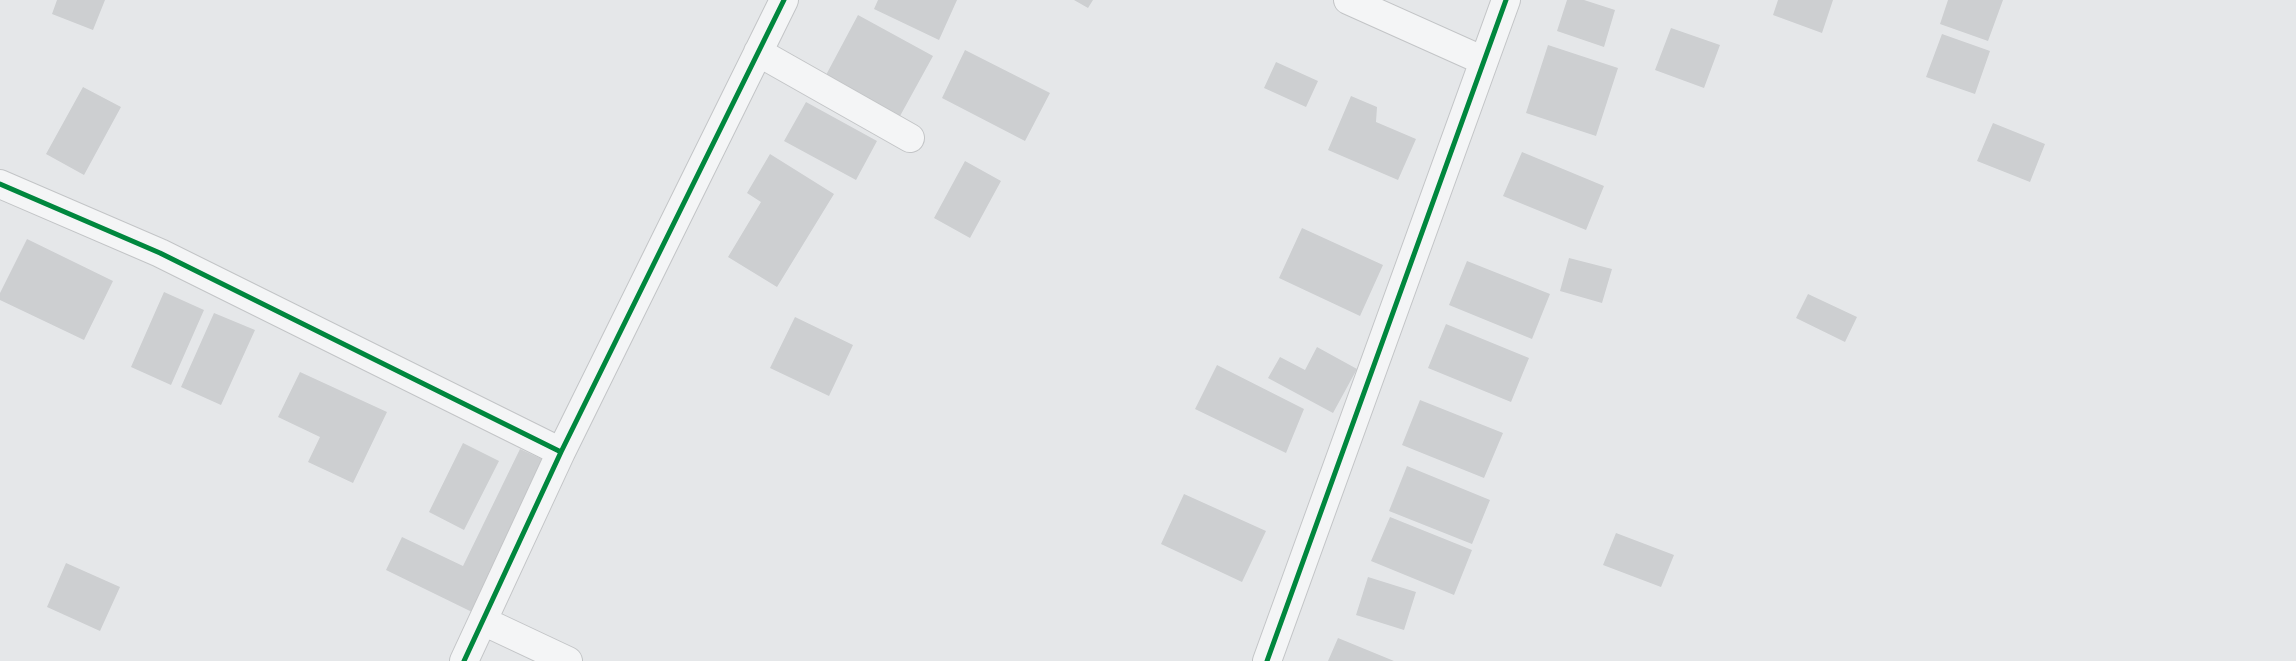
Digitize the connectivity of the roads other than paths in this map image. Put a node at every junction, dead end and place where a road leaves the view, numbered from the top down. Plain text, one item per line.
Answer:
1 (784, 0) edge
2 (1348, 0) edge
3 (1506, 0) edge
4 (758, 52) junction
5 (1484, 61) junction
6 (910, 138) dead end
7 (0, 184) edge
8 (561, 452) junction
9 (483, 621) junction
10 (464, 661) edge
11 (568, 661) edge
12 (1267, 661) edge

1 - 4 street
2 - 5 street
3 - 5 street
4 - 6 street
4 - 8 street
5 - 12 street
7 - 8 street
8 - 9 street
9 - 10 street
9 - 11 street

